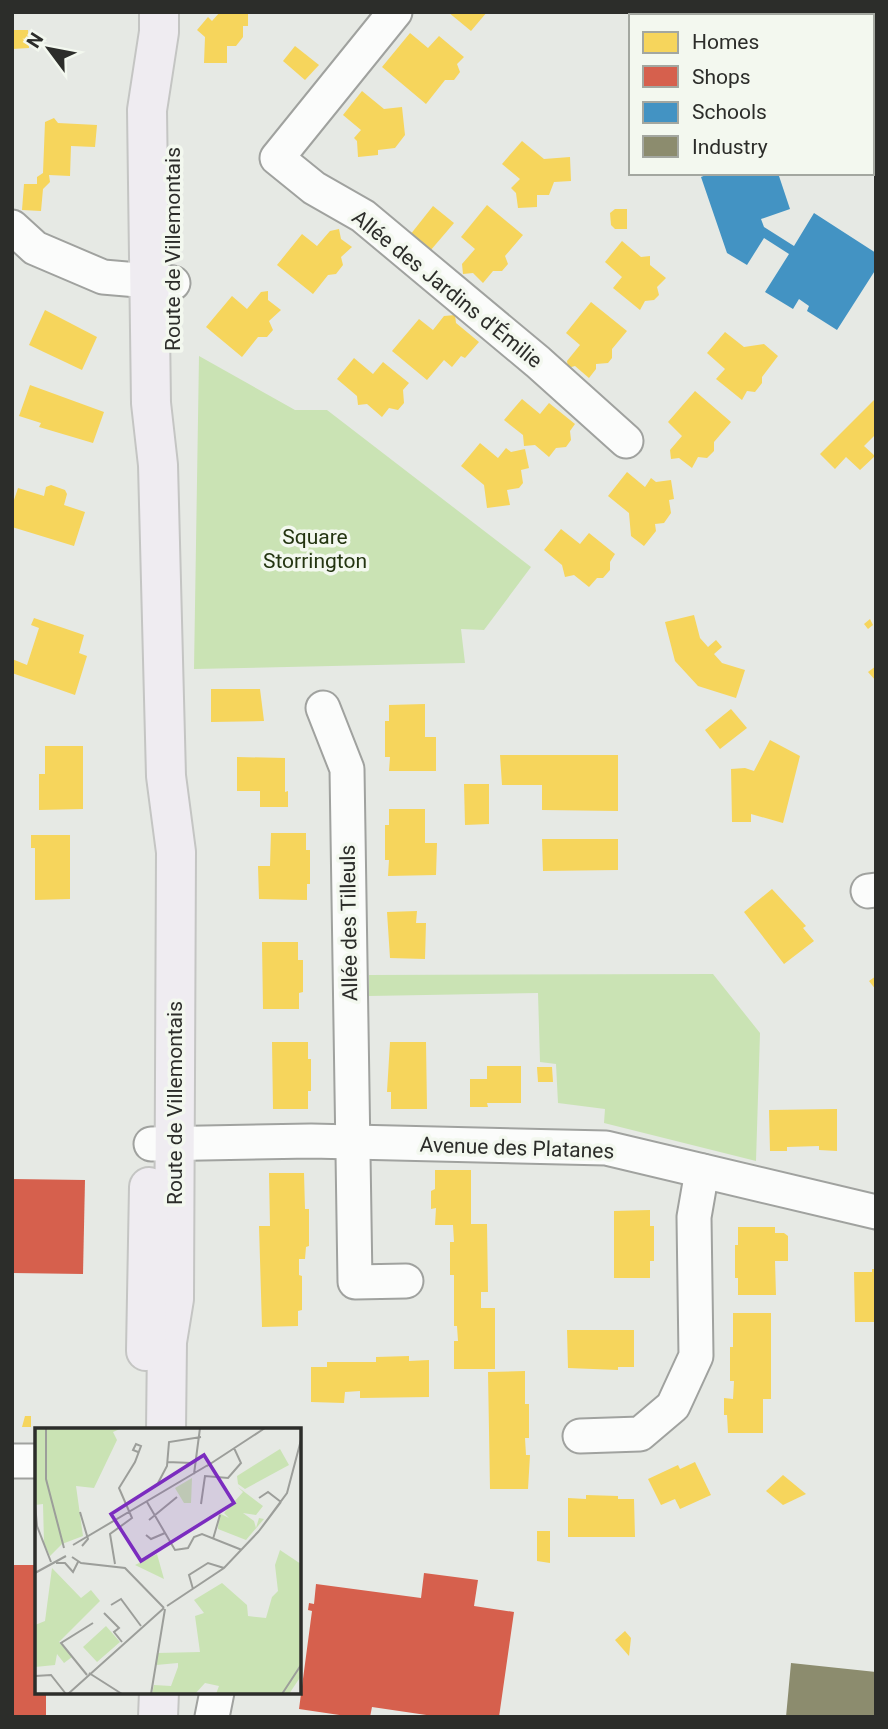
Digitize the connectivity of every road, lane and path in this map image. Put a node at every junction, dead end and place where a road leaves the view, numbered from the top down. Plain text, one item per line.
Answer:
1 (395, 12) edge
2 (159, 22) edge
3 (12, 227) edge
4 (161, 283) junction
5 (626, 441) dead end
6 (323, 708) dead end
7 (352, 1142) junction
8 (163, 1144) junction
9 (702, 1171) junction
10 (876, 1212) edge
11 (406, 1280) dead end
12 (146, 1428) edge
13 (166, 1428) edge
14 (580, 1436) dead end
15 (12, 1461) edge
16 (35, 1461) edge
17 (217, 1694) edge
18 (212, 1717) edge

1 - 5 street, Allée des Jardins d'Émilie
2 - 4 main road, Route de Villemontais
3 - 4 street
4 - 8 main road, Route de Villemontais
6 - 7 street, Allée des Tilleuls
7 - 8 street, Avenue des Platanes
7 - 9 street, Avenue des Platanes
7 - 11 street, Allée des Tilleuls
8 - 12 main road, Route de Villemontais
8 - 13 main road, Route de Villemontais
9 - 10 street, Avenue des Platanes
9 - 14 street
15 - 16 street
17 - 18 street

